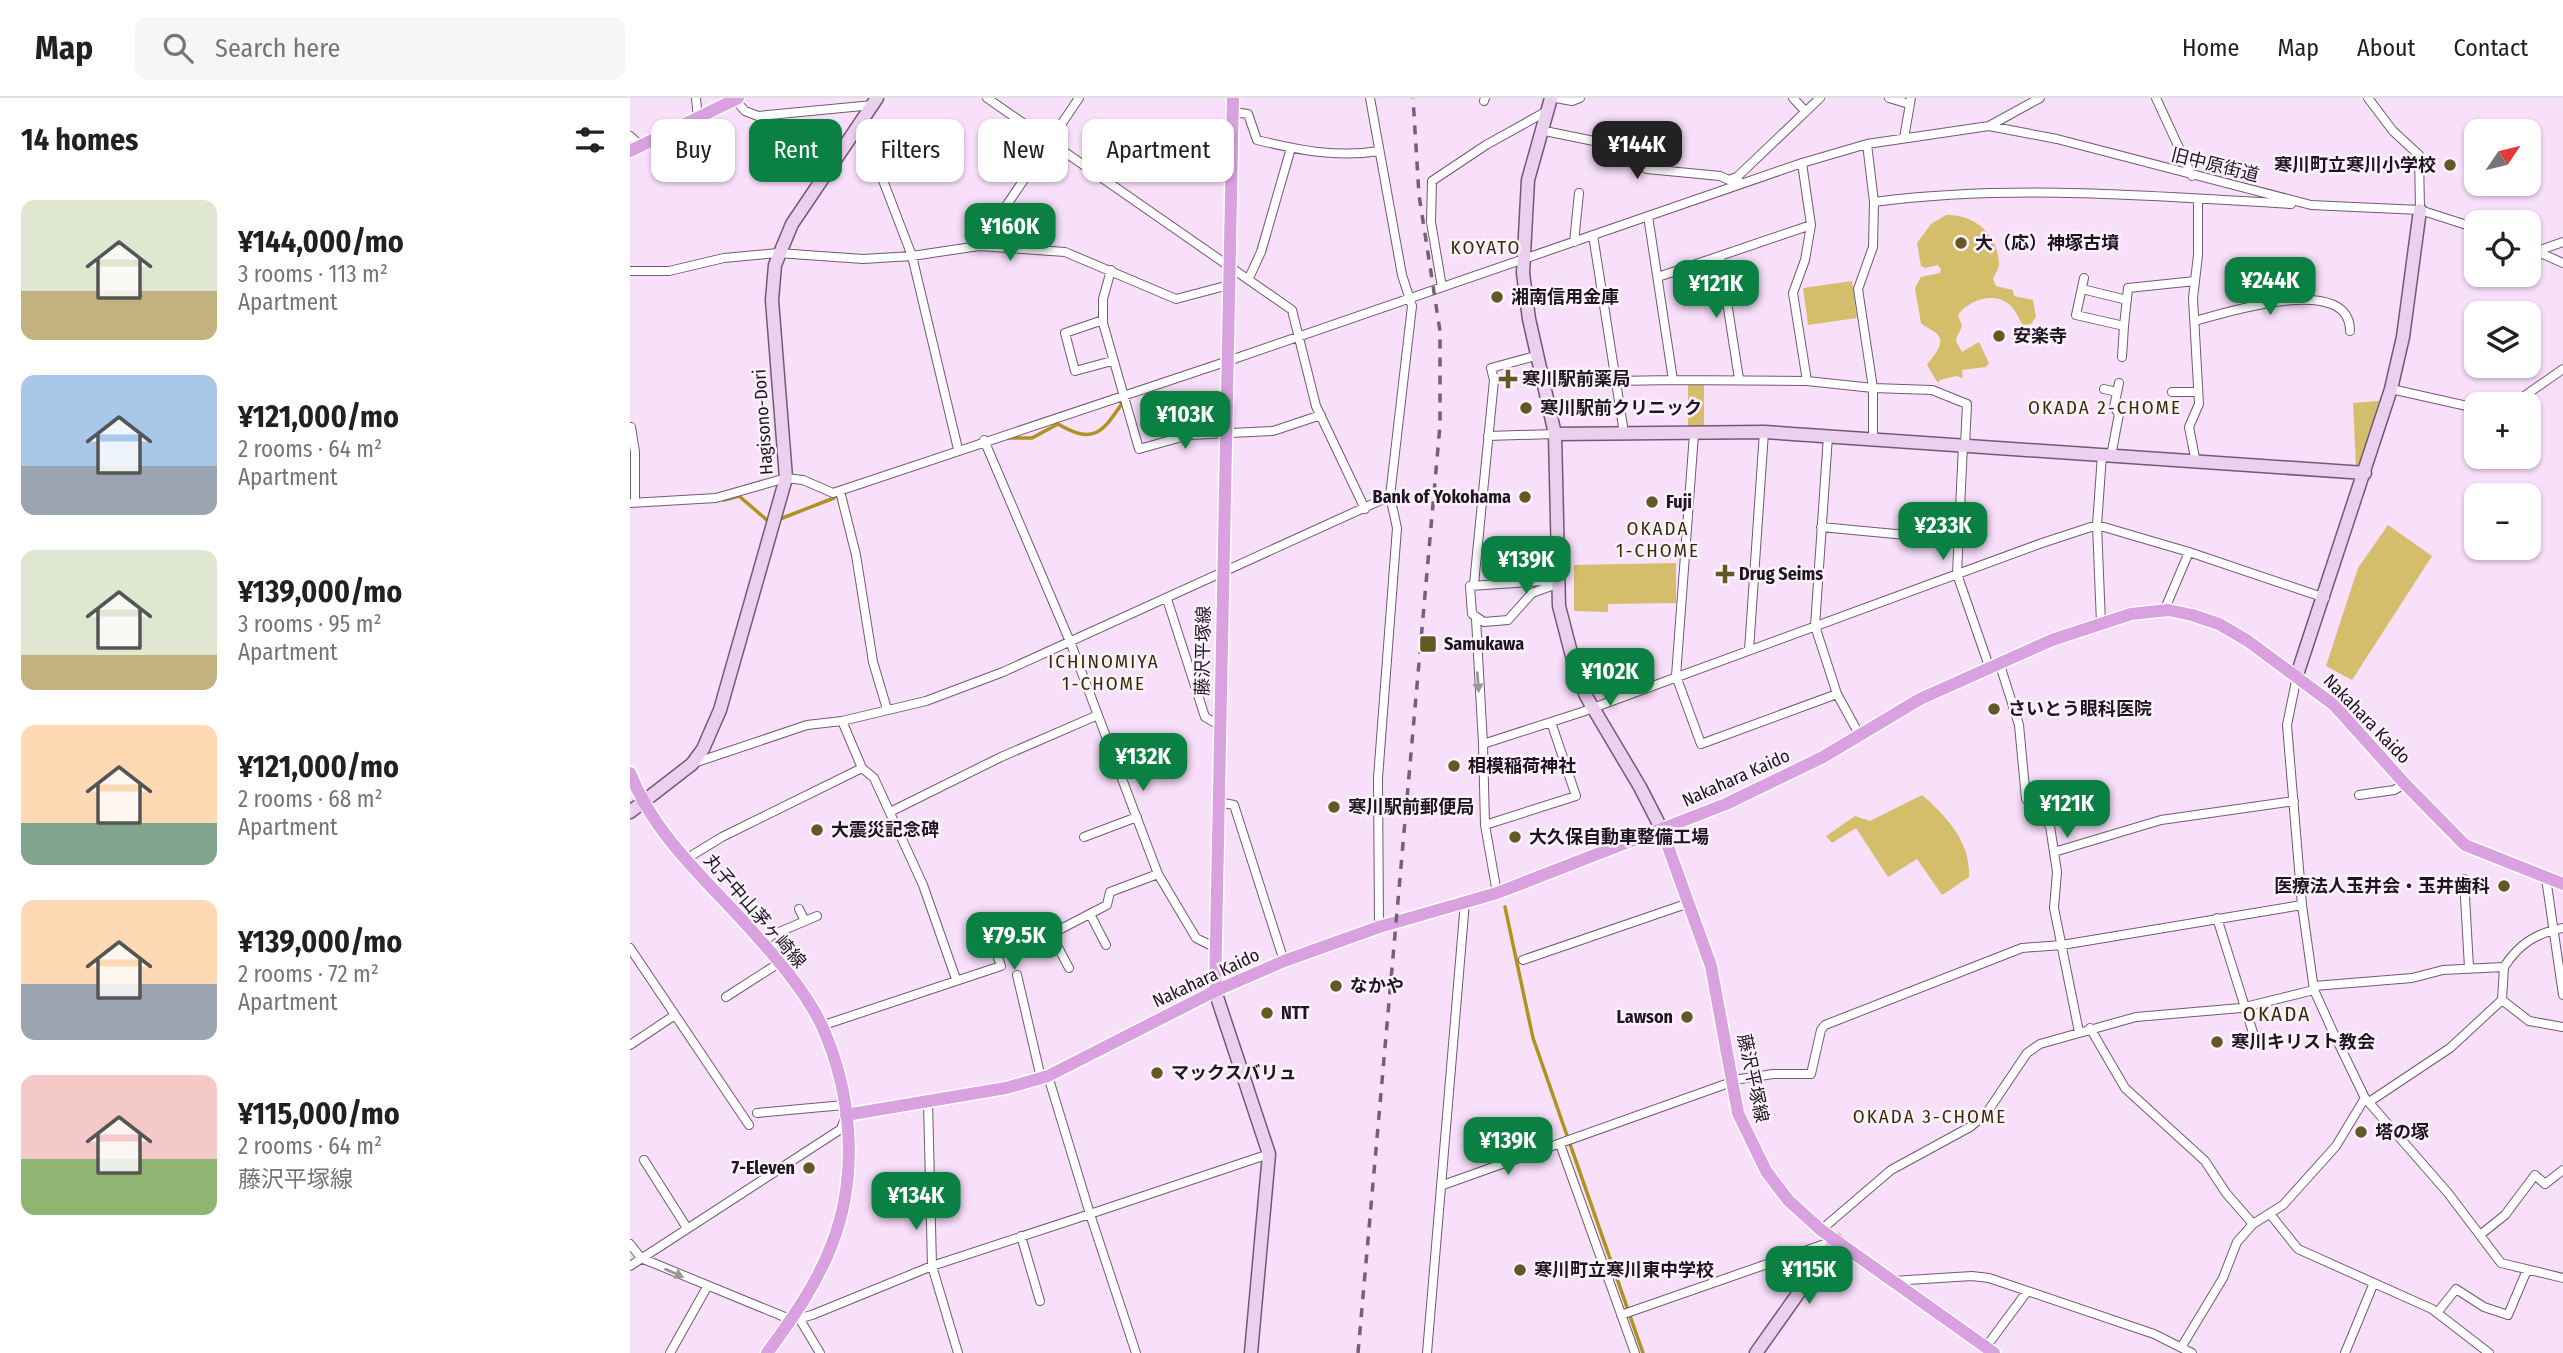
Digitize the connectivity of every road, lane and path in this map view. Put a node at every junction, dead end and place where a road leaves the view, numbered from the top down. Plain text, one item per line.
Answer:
1 (696, 98) edge
2 (987, 98) edge
3 (1079, 98) edge
4 (1233, 98) edge
5 (1370, 98) edge
6 (1554, 98) edge
7 (1580, 98) edge
8 (1793, 98) edge
9 (1819, 98) edge
10 (1889, 98) edge
11 (2040, 98) edge
12 (2156, 98) edge
13 (2368, 98) edge
14 (736, 99) edge
15 (1910, 101) edge
16 (875, 102) edge
17 (1547, 111) junction
18 (1805, 111) junction
19 (1233, 112) junction
20 (698, 119) joint
21 (863, 119) edge
22 (1017, 119) edge
23 (1064, 119) edge
24 (1989, 126) junction
25 (856, 129) edge
26 (1540, 130) junction
27 (630, 136) edge
28 (1904, 138) junction
29 (1867, 144) junction
30 (636, 148) edge
31 (1291, 148) junction
32 (1379, 151) junction
33 (1068, 154) edge
34 (1802, 163) junction
35 (2192, 176) junction
36 (1739, 181) junction
37 (884, 182) edge
38 (1022, 182) edge
39 (2257, 192) junction
40 (1579, 194) dead end
41 (2198, 199) junction
42 (1874, 202) junction
43 (2255, 202) junction
44 (2311, 205) junction
45 (2420, 210) junction
46 (1648, 216) junction
47 (2464, 224) edge
48 (1811, 225) junction
49 (1593, 235) junction
50 (1574, 242) junction
51 (2563, 242) edge
52 (979, 246) junction
53 (2541, 247) edge
54 (778, 253) junction
55 (2541, 253) edge
56 (912, 257) junction
57 (1720, 257) junction
58 (1523, 260) junction
59 (2563, 263) edge
60 (1230, 266) junction
61 (1111, 270) junction
62 (630, 271) edge
63 (1658, 277) junction
64 (1249, 278) junction
65 (2084, 278) dead end
66 (2195, 281) junction
67 (1229, 285) junction
68 (1442, 287) junction
69 (2082, 289) junction
70 (1409, 298) junction
71 (2127, 300) junction
72 (1103, 320) junction
73 (2194, 321) junction
74 (2124, 326) junction
75 (2350, 331) dead end
76 (1299, 335) junction
77 (1539, 355) junction
78 (2122, 357) dead end
79 (1112, 361) junction
80 (1228, 361) junction
81 (2563, 369) edge
82 (1739, 379) junction
83 (1672, 380) junction
84 (1616, 381) junction
85 (1807, 381) junction
86 (1873, 388) junction
87 (2104, 389) dead end
88 (2391, 389) junction
89 (2172, 392) dead end
90 (2199, 392) junction
91 (2529, 392) edge
92 (1123, 399) junction
93 (2464, 405) edge
94 (1321, 415) junction
95 (631, 427) edge
96 (1764, 432) junction
97 (1623, 433) junction
98 (1555, 434) junction
99 (1694, 434) junction
100 (1227, 436) junction
101 (1488, 436) junction
102 (1828, 436) junction
103 (1874, 439) junction
104 (984, 440) junction
105 (1964, 446) junction
106 (958, 449) junction
107 (2107, 455) junction
108 (2196, 463) junction
109 (2365, 473) junction
110 (786, 478) junction
111 (840, 491) junction
112 (1390, 496) junction
113 (633, 502) edge
114 (1365, 509) junction
115 (2097, 525) junction
116 (1821, 527) junction
117 (1959, 540) junction
118 (2189, 552) junction
119 (1222, 574) junction
120 (1957, 574) junction
121 (1474, 584) junction
122 (1557, 584) junction
123 (2325, 598) junction
124 (1167, 599) junction
125 (2164, 611) junction
126 (1476, 619) junction
127 (2101, 623) junction
128 (1815, 626) junction
129 (1070, 643) junction
130 (1749, 650) junction
131 (1995, 667) junction
132 (1676, 676) junction
133 (2297, 676) junction
134 (1837, 694) junction
135 (1591, 708) junction
136 (887, 709) junction
137 (1098, 715) junction
138 (842, 721) junction
139 (1551, 722) junction
140 (1219, 725) junction
141 (1859, 734) junction
142 (1483, 744) junction
143 (692, 764) junction
144 (862, 768) junction
145 (630, 773) edge
146 (2405, 784) junction
147 (2359, 795) dead end
148 (2294, 801) junction
149 (641, 802) junction
150 (1218, 802) junction
151 (630, 812) edge
152 (890, 812) junction
153 (1137, 817) junction
154 (1485, 825) junction
155 (1662, 830) junction
156 (1084, 837) dead end
157 (2054, 852) junction
158 (686, 859) junction
159 (1158, 874) junction
160 (2546, 878) junction
161 (2464, 879) dead end
162 (2563, 884) edge
163 (1497, 893) junction
164 (1465, 902) junction
165 (1689, 903) junction
166 (2302, 905) junction
167 (799, 909) dead end
168 (1090, 914) junction
169 (817, 916) dead end
170 (2217, 918) junction
171 (805, 921) junction
172 (985, 922) dead end
173 (1379, 927) junction
174 (2563, 928) edge
175 (2553, 930) junction
176 (1000, 932) dead end
177 (990, 936) junction
178 (763, 943) junction
179 (1106, 945) dead end
180 (2062, 945) junction
181 (1214, 947) junction
182 (630, 948) edge
183 (1523, 960) dead end
184 (1284, 961) junction
185 (779, 963) junction
186 (2504, 967) junction
187 (1069, 968) dead end
188 (2469, 968) junction
189 (1017, 975) dead end
190 (2561, 975) edge
191 (956, 979) junction
192 (729, 983) dead end
193 (1019, 985) junction
194 (1008, 988) dead end
195 (2314, 988) junction
196 (1215, 991) junction
197 (734, 992) junction
198 (2563, 995) edge
199 (726, 997) dead end
200 (2502, 1000) junction
201 (2243, 1007) junction
202 (675, 1015) junction
203 (821, 1026) junction
204 (2563, 1027) edge
205 (2090, 1028) junction
206 (1029, 1032) junction
207 (2079, 1032) junction
208 (1019, 1035) dead end
209 (2255, 1039) dead end
210 (630, 1045) edge
211 (1044, 1077) junction
212 (1732, 1083) junction
213 (2367, 1100) junction
214 (928, 1102) junction
215 (845, 1110) junction
216 (769, 1112) junction
217 (757, 1113) dead end
218 (770, 1122) dead end
219 (749, 1125) dead end
220 (1562, 1143) junction
221 (1269, 1154) junction
222 (657, 1160) dead end
223 (2563, 1170) edge
224 (1443, 1185) junction
225 (676, 1189) dead end
226 (667, 1195) junction
227 (1090, 1214) junction
228 (2270, 1214) junction
229 (2253, 1224) junction
230 (688, 1228) junction
231 (1821, 1230) junction
232 (2480, 1235) junction
233 (1021, 1236) junction
234 (1836, 1240) junction
235 (630, 1244) edge
236 (641, 1258) junction
237 (630, 1266) edge
238 (932, 1266) junction
239 (2527, 1270) junction
240 (2563, 1278) edge
241 (1892, 1281) junction
242 (2373, 1285) junction
243 (710, 1288) junction
244 (2026, 1293) junction
245 (1040, 1301) dead end
246 (2437, 1312) junction
247 (1621, 1315) junction
248 (795, 1319) junction
249 (2182, 1346) junction
250 (1990, 1350) edge
251 (670, 1353) edge
252 (767, 1353) edge
253 (820, 1353) edge
254 (958, 1353) edge
255 (1136, 1353) edge
256 (1251, 1353) edge
257 (1427, 1353) edge
258 (1634, 1353) edge
259 (1756, 1353) edge
260 (2192, 1353) edge
261 (2345, 1353) edge
262 (2489, 1353) edge

1 - 20 street
2 - 22 street
3 - 23 street
4 - 19 main road
5 - 32 street
6 - 7 street
6 - 17 street
8 - 18 street
9 - 18 street
10 - 15 street
11 - 24 street
12 - 35 street
13 - 45 street
14 - 16 street
14 - 20 main road
15 - 28 street
16 - 21 street, Hagisono-Dori
17 - 26 street
17 - 68 street
18 - 36 street
19 - 31 street
19 - 60 main road
24 - 28 street
24 - 35 street, 旧中原街道
25 - 54 street, Hagisono-Dori
26 - 36 street
26 - 58 street
27 - 30 street
28 - 29 street
29 - 34 street
29 - 42 street
31 - 32 street
31 - 64 street
32 - 70 street
33 - 60 street
34 - 36 street
34 - 48 street
35 - 39 street, 旧中原街道
36 - 46 street
37 - 56 street
38 - 52 street
39 - 43 street
39 - 44 street, 旧中原街道
40 - 50 street
41 - 42 street
41 - 43 street
41 - 66 street
42 - 86 street
43 - 44 street
44 - 45 street, 旧中原街道
45 - 47 street, 旧中原街道
45 - 88 street
46 - 49 street
46 - 63 street
48 - 57 street
48 - 85 street
49 - 50 street
49 - 84 street
50 - 58 street
51 - 53 street
52 - 56 street
52 - 61 street
54 - 56 street
54 - 62 street
54 - 110 street, Hagisono-Dori
55 - 59 street
56 - 106 street
57 - 63 street
57 - 82 street
58 - 68 street
58 - 77 street
60 - 64 street
60 - 67 main road
61 - 67 street
61 - 72 street
63 - 83 street
64 - 76 street
65 - 69 street
66 - 71 street
66 - 73 street
67 - 80 main road
68 - 70 street
69 - 71 street
69 - 74 street
70 - 76 street
70 - 112 street
71 - 74 street
72 - 79 street
72 - 79 street
73 - 75 street
73 - 90 street
74 - 78 street
76 - 80 street
76 - 94 street
77 - 98 street
77 - 101 street
79 - 92 street
80 - 92 street
80 - 100 main road
81 - 91 street
82 - 83 street
82 - 85 street
83 - 84 street
84 - 97 street
85 - 86 street
86 - 103 street
86 - 105 street
87 - 107 street
88 - 93 street
88 - 109 street
89 - 90 street
90 - 108 street
92 - 100 street
92 - 104 street
94 - 100 street
94 - 114 street
95 - 113 street
96 - 99 street
96 - 102 street
96 - 130 street
97 - 98 street
97 - 99 street
98 - 101 street
98 - 122 street
99 - 132 street
100 - 119 main road, 藤沢平塚線
101 - 121 street
102 - 103 street
102 - 116 street
103 - 105 street
104 - 106 street
104 - 129 street
105 - 107 street
105 - 117 street
106 - 111 street
107 - 108 street
107 - 115 street
108 - 109 street
109 - 123 street
110 - 111 street
110 - 113 street
110 - 143 street, Hagisono-Dori
111 - 136 street
112 - 114 street
112 - 173 street
114 - 119 street
115 - 118 street
115 - 120 street
115 - 127 street
116 - 117 street
116 - 128 street
117 - 120 street
118 - 123 street
118 - 125 street
119 - 124 street
119 - 140 main road, 藤沢平塚線
120 - 128 street
120 - 131 street
121 - 122 street
121 - 126 street
122 - 126 street
122 - 135 street
123 - 133 street
124 - 129 street
124 - 140 street
125 - 127 main road, Nakahara Kaido
125 - 133 main road, Nakahara Kaido
126 -> 142 street
127 - 131 main road, Nakahara Kaido
128 - 130 street
128 - 134 street
129 - 136 street
129 - 137 street
130 - 132 street
131 - 141 main road, Nakahara Kaido
131 - 157 street
132 - 134 street
132 - 135 street
133 - 146 main road, Nakahara Kaido
133 - 148 street
134 - 141 street
135 - 139 street
135 - 155 street
136 - 138 street
137 - 152 street
137 - 153 street
138 - 143 street
138 - 144 street
139 - 142 street
139 - 154 street
140 - 150 main road, 藤沢平塚線
141 - 155 main road, Nakahara Kaido
142 - 154 street
143 - 149 street, Hagisono-Dori
144 - 152 street
144 - 158 street
145 - 149 main road, 丸子中山茅ヶ崎線
146 - 147 street
146 - 160 main road, Nakahara Kaido
148 - 157 street
148 - 166 street
149 - 151 street, Hagisono-Dori
149 - 158 main road, 丸子中山茅ヶ崎線
150 - 181 main road, 藤沢平塚線
150 - 184 street
152 - 191 street
153 - 156 street
153 - 159 street
154 - 163 street
155 - 163 main road, Nakahara Kaido
155 - 165 main road, 藤沢平塚線
157 - 180 street
158 - 178 main road, 丸子中山茅ヶ崎線
159 - 168 street
159 - 181 street
160 - 162 main road, Nakahara Kaido
160 - 175 street
161 - 188 street
163 - 164 main road, Nakahara Kaido
164 - 173 main road, Nakahara Kaido
164 - 224 street
165 - 183 street
165 - 212 main road, 藤沢平塚線
166 - 170 street
166 - 195 street
167 - 171 street
168 - 179 street
168 - 187 street
169 - 171 street
170 - 180 street
170 - 201 street
171 - 178 street
172 - 177 street
173 - 184 main road, Nakahara Kaido
174 - 175 street
175 - 186 street
175 - 190 street
176 - 177 street
177 - 191 street
178 - 185 main road, 丸子中山茅ヶ崎線
180 - 207 street
180 - 212 street
181 - 196 main road, 藤沢平塚線
182 - 202 street
184 - 196 main road, Nakahara Kaido
185 - 197 street
185 - 203 main road, 丸子中山茅ヶ崎線
186 - 188 street
186 - 200 street
188 - 195 street
189 - 193 street
190 - 198 street
191 - 203 street
192 - 197 street
193 - 194 street
193 - 206 street
195 - 201 street
195 - 213 street
196 - 211 main road, Nakahara Kaido
196 - 221 street
197 - 199 street
200 - 204 street
200 - 213 street
201 - 205 street
201 - 209 street
202 - 210 street
202 - 219 street
203 - 215 main road, 丸子中山茅ヶ崎線
205 - 207 street
205 - 229 street
206 - 208 street
206 - 211 street
207 - 231 street
211 - 214 main road, Nakahara Kaido
211 - 227 street
212 - 220 street
212 - 231 main road, 藤沢平塚線
213 - 228 street
213 - 232 street
214 - 215 main road, Nakahara Kaido
214 - 238 street
215 - 216 street
215 - 230 street
215 - 248 main road, 丸子中山茅ヶ崎線
216 - 217 street
216 - 218 street
220 - 224 street
220 - 247 street
221 - 227 street
221 - 256 street
222 - 226 street
223 - 232 street
224 - 257 street
225 - 226 street
226 - 230 street
227 - 233 street
227 - 255 street
228 - 229 street
228 - 242 street
229 - 249 street
230 - 236 street
231 - 234 main road, 藤沢平塚線
232 - 239 street
233 - 238 street
233 - 245 street
234 - 241 main road, 藤沢平塚線
234 - 247 street
234 - 259 street
235 - 236 street
236 - 237 street
236 -> 243 street
238 - 248 street
238 - 254 street
239 - 240 street
239 - 246 street
241 - 244 street
241 - 250 main road, 藤沢平塚線
242 - 246 street
242 - 261 street
243 - 248 street
243 - 251 street
244 - 249 street
244 - 250 street
246 - 262 street
247 - 258 street
248 - 252 main road, 丸子中山茅ヶ崎線
248 - 253 street
249 - 260 street

